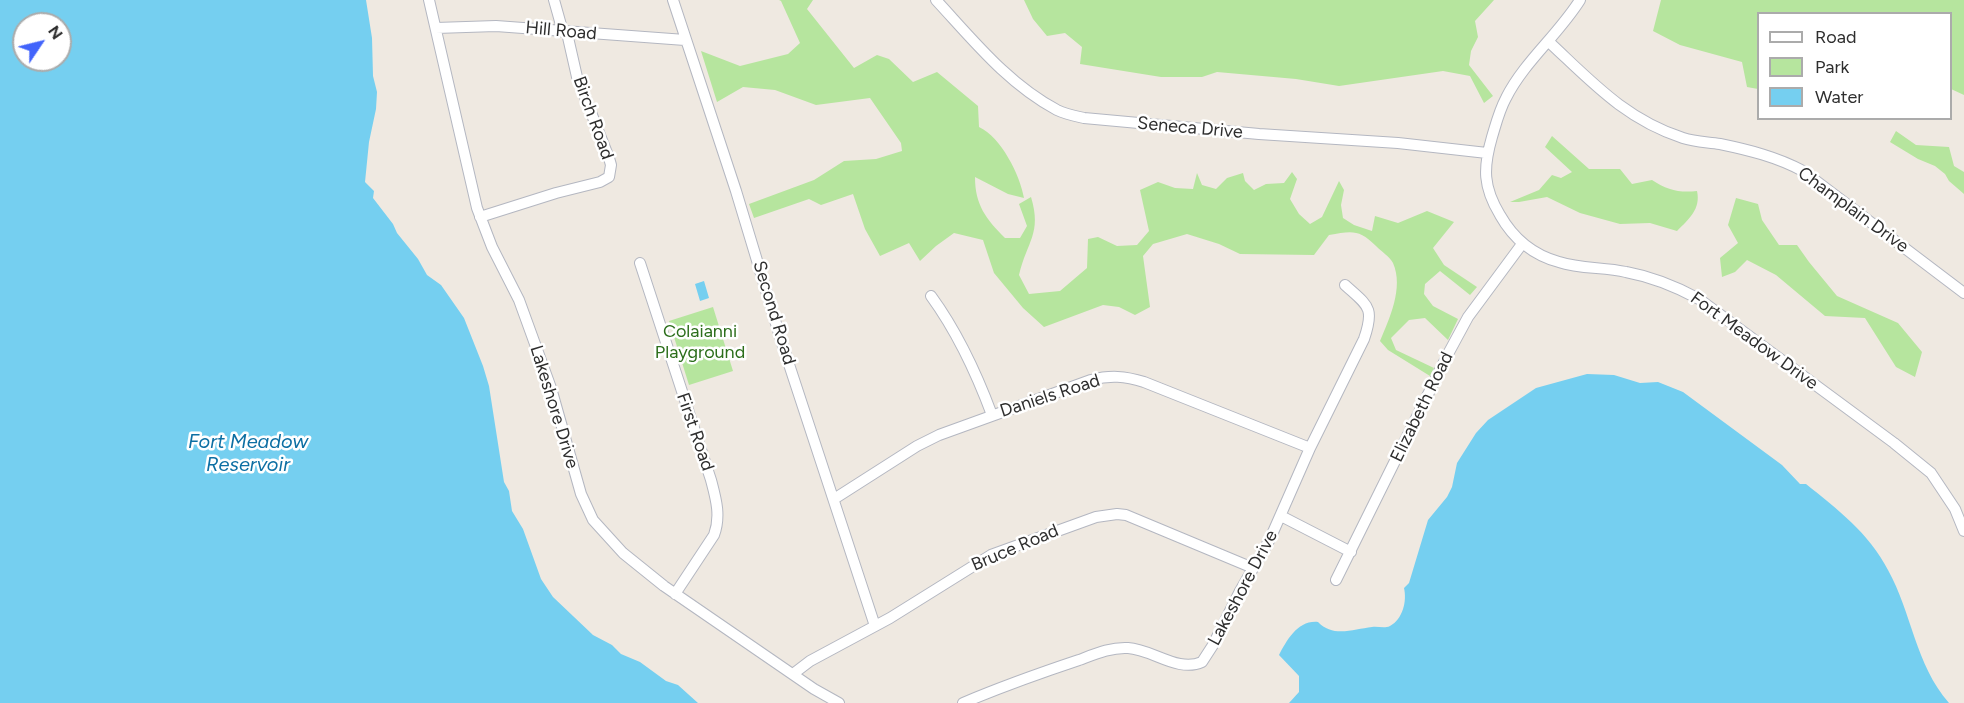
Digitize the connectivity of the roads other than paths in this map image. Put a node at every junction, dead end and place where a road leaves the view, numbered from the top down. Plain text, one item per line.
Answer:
1 (429, 0) edge
2 (554, 0) edge
3 (673, 0) edge
4 (936, 0) edge
5 (1580, 0) edge
6 (436, 28) junction
7 (565, 32) junction
8 (686, 40) junction
9 (1549, 42) junction
10 (1487, 153) junction
11 (480, 217) junction
12 (1522, 244) junction
13 (640, 263) dead end
14 (1345, 285) dead end
15 (1964, 293) edge
16 (931, 296) dead end
17 (992, 415) junction
18 (1310, 448) junction
19 (834, 499) junction
20 (1281, 516) junction
21 (1964, 531) edge
22 (1351, 552) junction
23 (1253, 568) junction
24 (1336, 580) dead end
25 (675, 594) junction
26 (875, 627) junction
27 (793, 674) junction
28 (839, 703) edge
29 (963, 703) edge

1 - 6 street, Lakeshore Drive
2 - 7 street
3 - 8 street, Second Road
4 - 10 street, Seneca Drive
5 - 9 street, Fort Meadow Drive
6 - 7 street, Hill Road
6 - 11 street, Lakeshore Drive
7 - 8 street, Hill Road
7 - 11 street, Birch Road
8 - 19 street, Second Road
9 - 10 street, Fort Meadow Drive
9 - 15 street, Champlain Drive
10 - 12 street, Fort Meadow Drive
11 - 25 street, Lakeshore Drive
12 - 21 street, Fort Meadow Drive
12 - 22 street, Elizabeth Road
13 - 25 street, First Road
14 - 18 street, Lakeshore Drive
16 - 17 street
17 - 18 street, Daniels Road
17 - 19 street, Daniels Road
18 - 20 street, Lakeshore Drive
19 - 26 street, Second Road
20 - 22 street
20 - 23 street, Lakeshore Drive
22 - 24 street, Elizabeth Road
23 - 26 street, Bruce Road
23 - 29 street, Lakeshore Drive
25 - 27 street, Lakeshore Drive
26 - 27 street, Bruce Road
27 - 28 street, Lakeshore Drive

